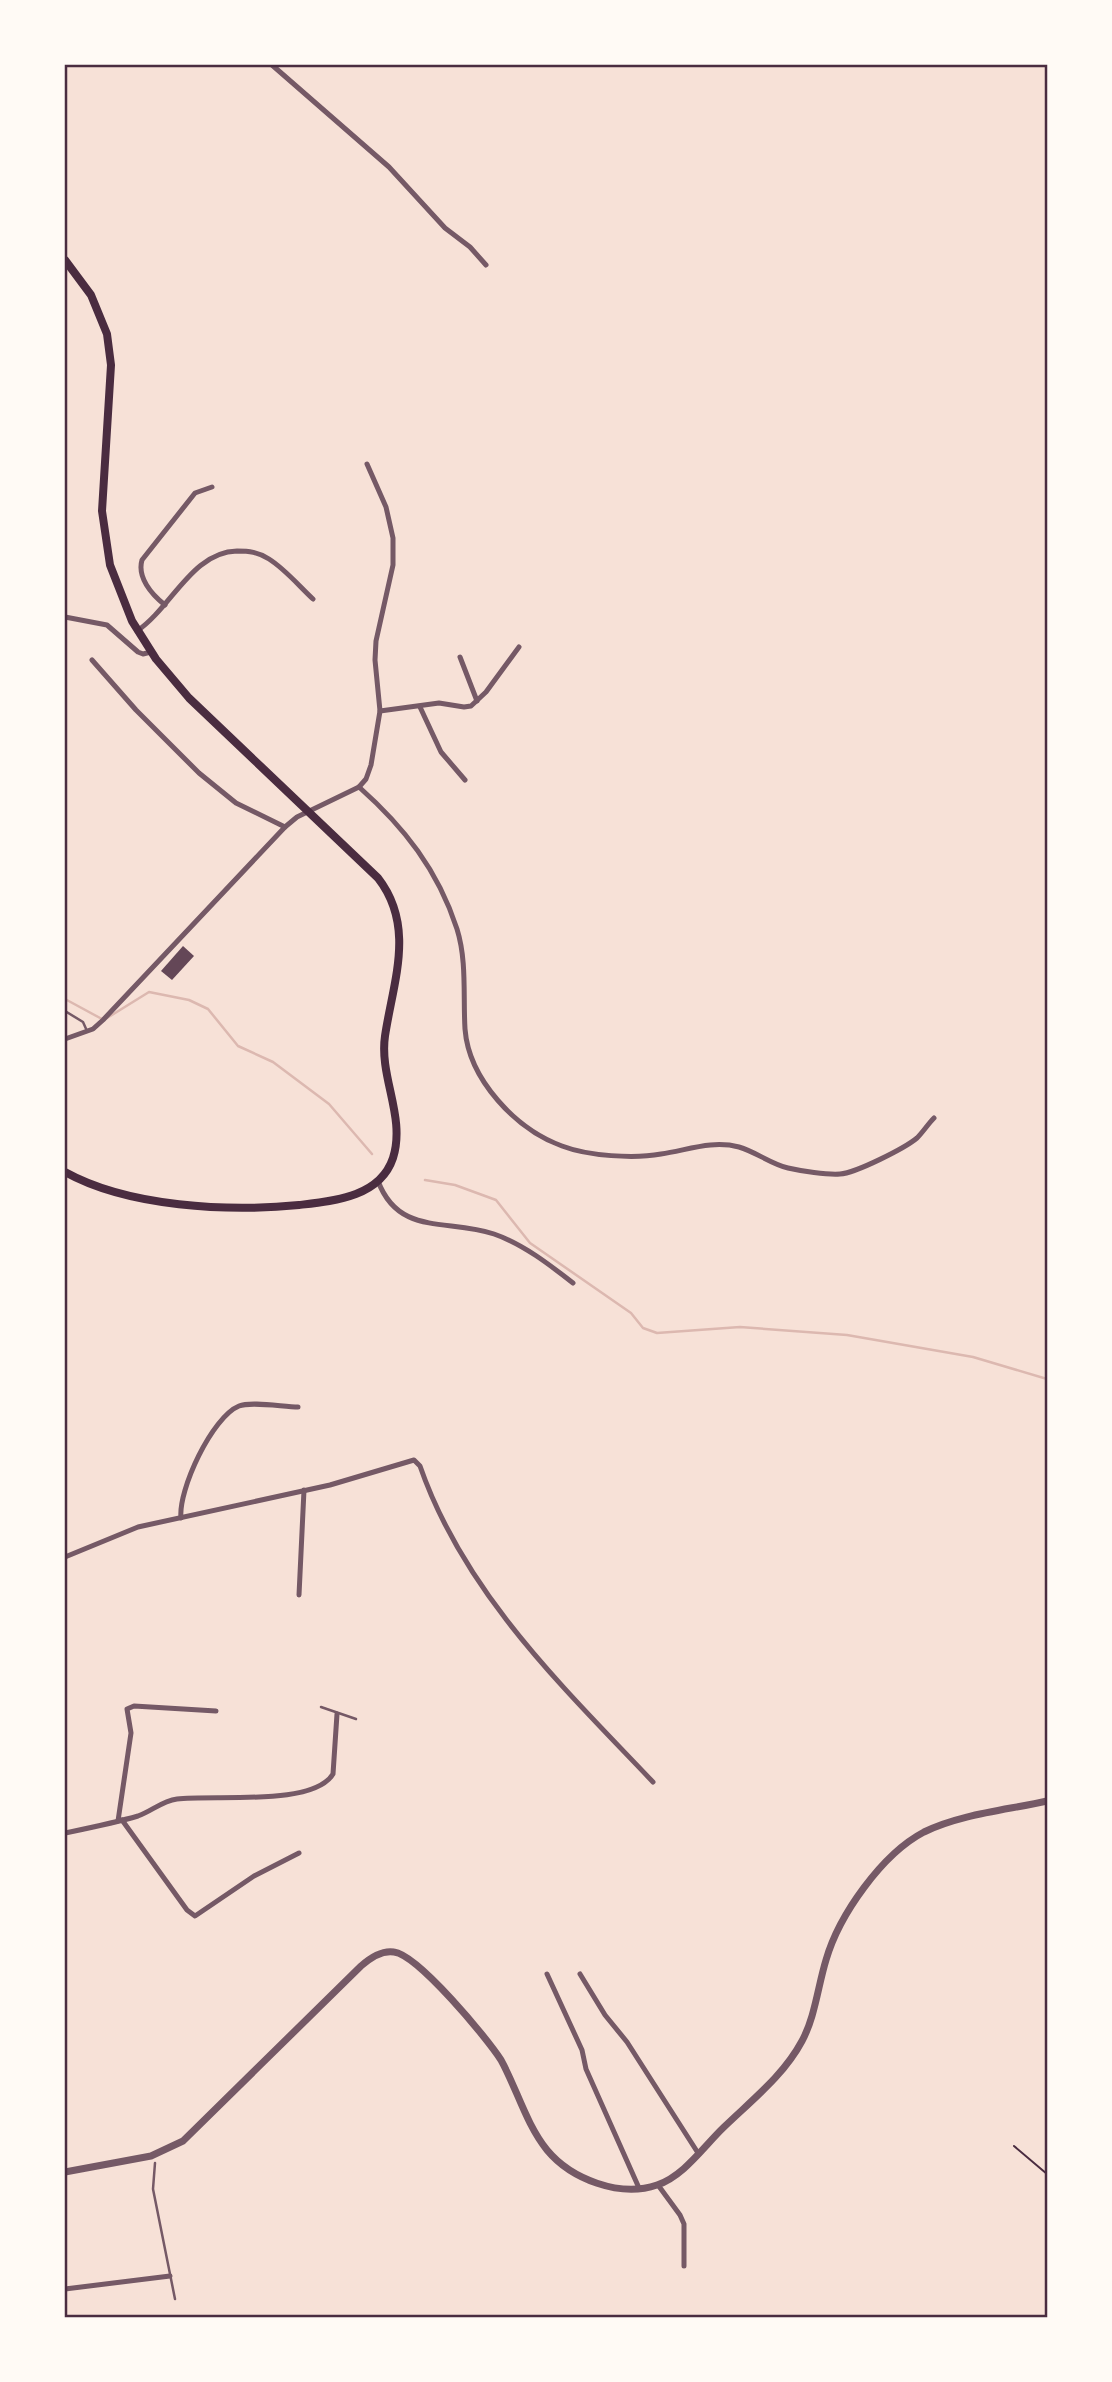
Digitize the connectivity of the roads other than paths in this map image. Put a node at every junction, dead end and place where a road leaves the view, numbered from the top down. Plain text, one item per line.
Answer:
1 (272, 65) edge
2 (65, 260) edge
3 (486, 265) dead end
4 (367, 464) dead end
5 (212, 487) dead end
6 (313, 599) dead end
7 (165, 604) junction
8 (65, 617) edge
9 (137, 631) junction
10 (519, 647) dead end
11 (151, 652) junction
12 (460, 657) dead end
13 (92, 660) dead end
14 (477, 702) junction
15 (420, 707) junction
16 (380, 712) junction
17 (465, 780) dead end
18 (359, 788) junction
19 (309, 811) junction
20 (285, 827) junction
21 (65, 1011) edge
22 (87, 1031) junction
23 (65, 1039) edge
24 (934, 1118) dead end
25 (65, 1172) edge
26 (378, 1181) junction
27 (573, 1283) dead end
28 (298, 1407) dead end
29 (304, 1490) junction
30 (181, 1518) junction
31 (65, 1556) edge
32 (299, 1595) dead end
33 (321, 1707) dead end
34 (216, 1711) dead end
35 (337, 1714) junction
36 (356, 1719) dead end
37 (653, 1782) dead end
38 (1047, 1801) edge
39 (120, 1821) junction
40 (65, 1833) edge
41 (299, 1853) dead end
42 (547, 1974) dead end
43 (580, 1974) dead end
44 (698, 2153) junction
45 (155, 2163) dead end
46 (65, 2172) edge
47 (657, 2185) junction
48 (639, 2188) junction
49 (684, 2266) dead end
50 (170, 2276) junction
51 (65, 2289) edge
52 (175, 2299) dead end

1 - 3 street
2 - 9 main road
4 - 16 street
5 - 7 street
6 - 7 street
7 - 9 street
8 - 11 street
9 - 11 main road
10 - 14 street
11 - 19 main road
12 - 14 street
13 - 20 street
14 - 15 street
15 - 16 street
15 - 17 street
16 - 18 street
18 - 19 street
18 - 24 street
19 - 20 street
19 - 26 main road
20 - 22 street
21 - 22 lane
22 - 23 street
25 - 26 main road
26 - 27 street
28 - 30 street
29 - 30 street
29 - 32 street
29 - 37 street
30 - 31 street
33 - 35 lane
34 - 39 street
35 - 36 lane
35 - 39 street
38 - 44 street
39 - 40 street
39 - 41 street
42 - 48 street
43 - 44 street
44 - 47 street
45 - 50 lane
46 - 48 street
47 - 48 street
47 - 49 street
50 - 51 street
50 - 52 lane

